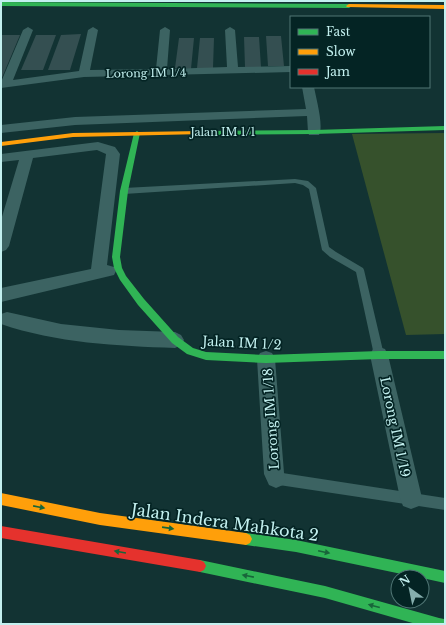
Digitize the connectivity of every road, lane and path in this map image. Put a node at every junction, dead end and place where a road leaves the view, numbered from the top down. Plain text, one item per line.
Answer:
1 (73, 1) edge
2 (1, 4) edge
3 (50, 4) junction
4 (336, 4) edge
5 (445, 7) edge
6 (28, 30) dead end
7 (93, 30) dead end
8 (165, 30) dead end
9 (230, 30) dead end
10 (290, 69) edge
11 (233, 71) junction
12 (162, 73) junction
13 (84, 74) junction
14 (3, 85) edge
15 (308, 88) edge
16 (313, 112) junction
17 (445, 128) edge
18 (1, 130) edge
19 (314, 132) junction
20 (137, 133) junction
21 (1, 144) edge
22 (27, 155) junction
23 (1, 158) edge
24 (124, 191) junction
25 (1, 246) edge
26 (118, 268) junction
27 (98, 273) junction
28 (1, 295) edge
29 (7, 319) dead end
30 (175, 340) junction
31 (379, 355) junction
32 (445, 355) edge
33 (266, 359) junction
34 (276, 478) joint
35 (411, 498) junction
36 (1, 499) edge
37 (445, 504) edge
38 (1, 532) edge
39 (445, 577) edge
40 (439, 624) edge

1 - 3 street
2 - 3 street
3 - 4 street
4 - 5 street
6 - 14 street
7 - 13 street
8 - 12 street
9 - 11 street
10 - 11 street, Lorong IM 1/4
11 - 12 street, Lorong IM 1/4
12 - 13 street, Lorong IM 1/4
13 - 14 street, Lorong IM 1/4
15 - 16 street
16 - 18 street, Jalan IM 1/1
16 - 19 street
17 - 19 street, Jalan IM 1/1
19 - 20 street, Jalan IM 1/1
20 - 21 street, Jalan IM 1/1
20 - 24 street, Jalan IM 1/2
22 - 23 street
22 - 25 street
22 - 27 street
24 - 26 street, Jalan IM 1/2
24 - 31 lane
26 - 27 street
26 - 30 street, Jalan IM 1/2
27 - 28 street
29 - 30 street
30 - 33 street, Jalan IM 1/2
31 - 32 street, Jalan IM 1/2
31 - 33 street, Jalan IM 1/2
31 - 35 street, Lorong IM 1/19
33 - 34 street, Lorong IM 1/18
34 - 35 lane
35 - 37 lane
36 -> 39 street, Jalan Indera Mahkota 2
40 -> 38 street

